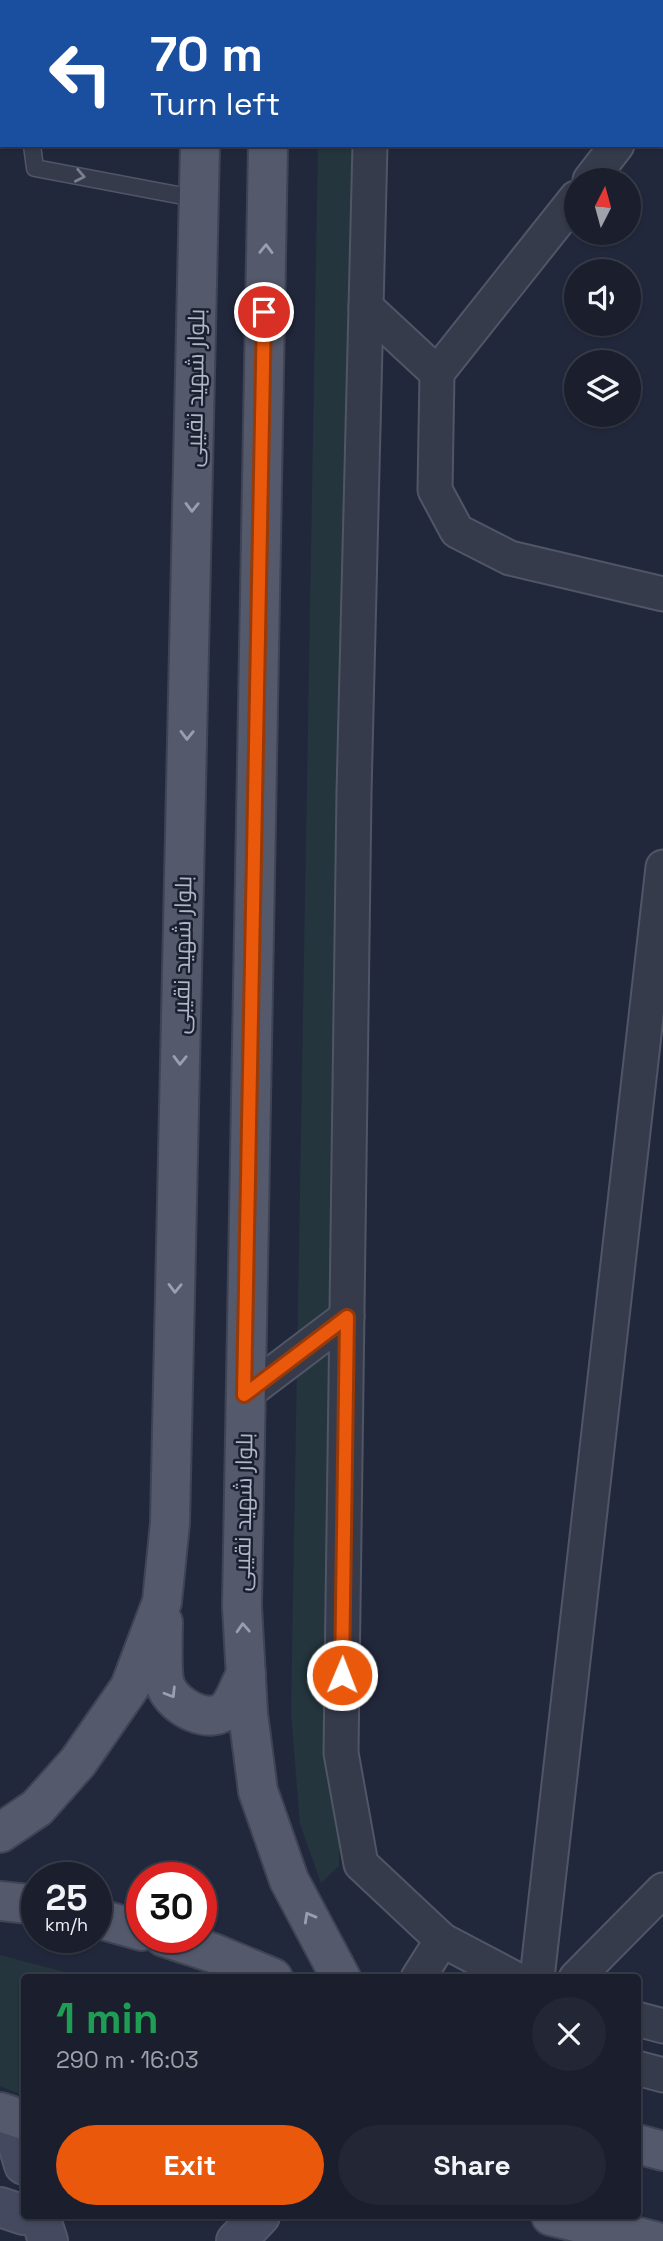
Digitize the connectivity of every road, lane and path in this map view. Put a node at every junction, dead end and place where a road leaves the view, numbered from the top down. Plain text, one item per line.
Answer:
1 (32, 147) edge
2 (200, 147) edge
3 (268, 147) edge
4 (370, 147) edge
5 (615, 147) edge
6 (599, 168) edge
7 (199, 199) junction
8 (564, 213) edge
9 (366, 307) junction
10 (437, 373) junction
11 (663, 594) edge
12 (663, 867) edge
13 (347, 1317) junction
14 (244, 1395) junction
15 (162, 1602) junction
16 (246, 1674) junction
17 (0, 1833) edge
18 (663, 1890) edge
19 (0, 1901) edge
20 (21, 1903) edge
21 (442, 1940) junction
22 (213, 1953) edge
23 (263, 1974) edge
24 (339, 1974) edge
25 (421, 1974) edge
26 (506, 1974) edge
27 (537, 1974) edge
28 (580, 1974) edge
29 (641, 2020) edge
30 (663, 2026) edge
31 (641, 2069) edge
32 (663, 2075) edge
33 (11, 2116) edge
34 (641, 2145) edge
35 (663, 2151) edge
36 (21, 2154) edge
37 (0, 2207) edge
38 (21, 2215) edge
39 (257, 2219) edge
40 (563, 2219) edge
41 (236, 2241) edge
42 (654, 2241) edge

1 -> 7 lane
2 - 7 main road, بلوار شهید نقیبی
14 -> 3 main road, بلوار شهید نقیبی
4 - 9 street
5 - 6 street
7 -> 15 main road, بلوار شهید نقیبی
8 - 10 street
9 - 10 street
9 - 13 street
10 - 11 street
12 - 27 street
13 - 14 street
13 - 21 street
16 -> 14 main road, بلوار شهید نقیبی
15 -> 16 main road
15 - 17 main road, بلوار شهید نقیبی
24 -> 16 main road, بلوار شهید نقیبی
18 - 28 street
19 - 20 main road
21 - 25 street
21 - 26 street
22 - 23 main road
29 - 30 street
31 - 32 street
33 - 36 main road
34 - 35 main road
37 - 38 main road
39 - 41 main road
40 - 42 main road

